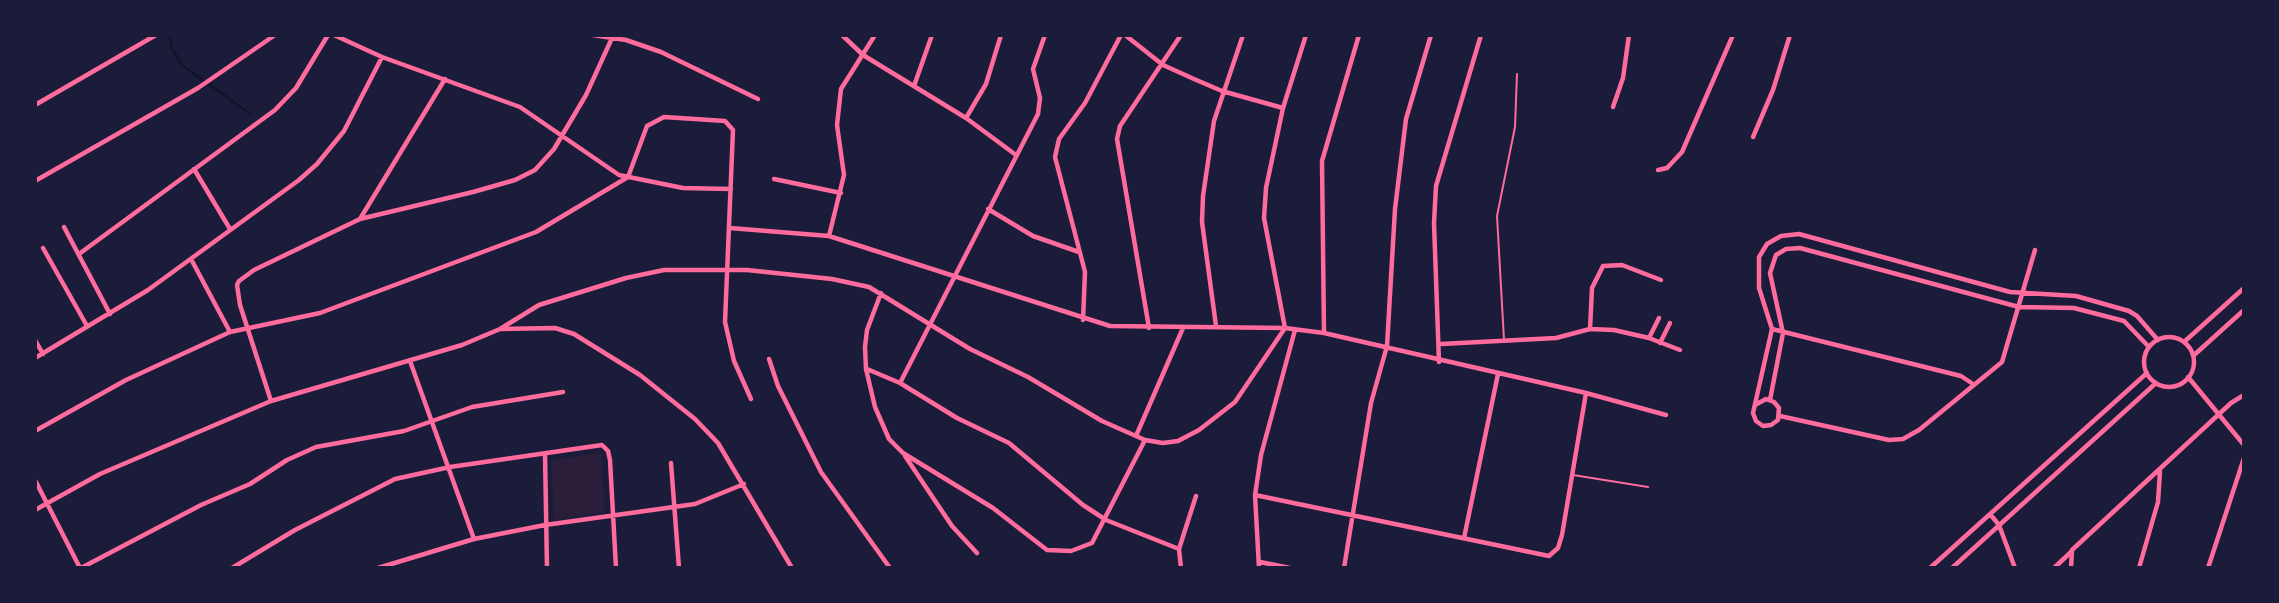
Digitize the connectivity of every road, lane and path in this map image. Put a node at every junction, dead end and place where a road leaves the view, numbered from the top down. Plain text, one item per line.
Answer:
1 (156, 35) edge
2 (275, 35) edge
3 (328, 35) edge
4 (334, 35) edge
5 (593, 35) edge
6 (842, 35) edge
7 (875, 35) edge
8 (932, 35) edge
9 (1002, 35) edge
10 (1045, 35) edge
11 (1123, 35) edge
12 (1181, 35) edge
13 (1243, 35) edge
14 (1306, 35) edge
15 (1359, 35) edge
16 (1431, 35) edge
17 (1480, 35) edge
18 (1629, 35) edge
19 (1733, 35) edge
20 (1790, 35) edge
21 (612, 38) junction
22 (863, 55) junction
23 (382, 57) junction
24 (1163, 65) junction
25 (1517, 74) dead end
26 (445, 79) junction
27 (914, 86) junction
28 (1222, 91) junction
29 (758, 99) dead end
30 (35, 105) edge
31 (1613, 107) dead end
32 (1283, 108) junction
33 (966, 118) junction
34 (562, 134) junction
35 (1753, 137) dead end
36 (1016, 155) junction
37 (194, 169) junction
38 (1658, 170) dead end
39 (628, 177) junction
40 (774, 179) dead end
41 (35, 181) edge
42 (731, 189) junction
43 (841, 193) junction
44 (988, 209) junction
45 (360, 219) junction
46 (64, 227) dead end
47 (230, 229) junction
48 (730, 229) junction
49 (829, 236) junction
50 (43, 248) dead end
51 (2035, 250) dead end
52 (1079, 253) junction
53 (79, 254) junction
54 (191, 259) junction
55 (728, 268) junction
56 (955, 276) junction
57 (1661, 280) dead end
58 (2244, 288) edge
59 (2024, 292) junction
60 (881, 293) junction
61 (2020, 307) junction
62 (2244, 310) edge
63 (110, 314) junction
64 (1659, 318) dead end
65 (1083, 320) junction
66 (1670, 323) dead end
67 (930, 324) junction
68 (1216, 326) junction
69 (88, 327) junction
70 (248, 328) junction
71 (1149, 328) junction
72 (1183, 328) junction
73 (1285, 328) junction
74 (500, 329) junction
75 (1590, 329) junction
76 (1772, 329) junction
77 (1295, 330) junction
78 (230, 332) junction
79 (1783, 332) junction
80 (1324, 333) junction
81 (1649, 338) junction
82 (35, 340) edge
83 (2158, 340) junction
84 (1504, 341) junction
85 (2184, 342) junction
86 (1660, 343) junction
87 (1441, 344) junction
88 (1387, 346) junction
89 (2149, 347) junction
90 (1680, 350) dead end
91 (43, 354) junction
92 (2193, 356) junction
93 (35, 358) edge
94 (769, 359) dead end
95 (410, 361) junction
96 (1439, 362) junction
97 (866, 369) junction
98 (2147, 373) junction
99 (1498, 374) junction
100 (2188, 377) junction
101 (900, 383) junction
102 (2156, 383) junction
103 (1973, 384) junction
104 (564, 392) dead end
105 (1586, 393) junction
106 (2244, 395) edge
107 (751, 399) dead end
108 (1770, 400) junction
109 (271, 401) junction
110 (1755, 405) junction
111 (1666, 415) dead end
112 (1780, 416) junction
113 (2219, 416) junction
114 (430, 421) junction
115 (35, 431) edge
116 (1136, 436) junction
117 (1145, 440) junction
118 (2244, 445) edge
119 (903, 453) junction
120 (545, 454) junction
121 (2244, 458) edge
122 (671, 463) dead end
123 (450, 467) junction
124 (2161, 471) junction
125 (1572, 475) junction
126 (35, 480) edge
127 (744, 484) junction
128 (1648, 487) dead end
129 (1255, 495) junction
130 (1196, 496) dead end
131 (47, 503) junction
132 (673, 508) junction
133 (35, 510) edge
134 (1352, 513) junction
135 (1990, 514) junction
136 (613, 515) junction
137 (1106, 520) junction
138 (545, 525) junction
139 (1999, 525) junction
140 (1464, 538) junction
141 (474, 539) junction
142 (1179, 549) junction
143 (2072, 551) junction
144 (977, 553) dead end
145 (1259, 565) edge
146 (80, 568) edge
147 (232, 568) edge
148 (378, 568) edge
149 (547, 568) edge
150 (616, 568) edge
151 (679, 568) edge
152 (792, 568) edge
153 (890, 568) edge
154 (1181, 568) edge
155 (1290, 568) edge
156 (1344, 568) edge
157 (1930, 568) edge
158 (1952, 568) edge
159 (2015, 568) edge
160 (2054, 568) edge
161 (2071, 568) edge
162 (2139, 568) edge
163 (2208, 568) edge

1 - 30 street
2 - 41 street
3 - 37 street
4 - 23 street
5 - 21 street
6 - 22 street
7 - 22 street
8 - 27 street
9 - 33 street
10 - 36 street
11 - 24 street
11 - 52 street
12 - 24 street
13 - 28 street
14 - 32 street
15 - 80 street
16 - 88 street
17 - 87 street
18 - 31 street
19 - 38 street
20 - 35 street
21 - 29 street
21 - 34 street
22 - 27 street
22 - 43 street
23 - 26 street
23 - 47 street
24 - 28 street
24 - 71 street
25 - 84 lane
26 - 34 street
26 - 45 street
27 - 33 street
28 - 32 street
28 - 68 street
32 - 73 street
33 - 36 street
34 - 39 street
34 - 45 street
36 - 44 street
37 - 47 street
37 - 53 street
39 - 42 street
39 - 42 street
39 - 70 street
40 - 43 street
42 - 48 street
43 - 49 street
44 - 52 street
44 - 56 street
45 - 70 street
46 - 53 street
47 - 54 street
48 - 49 street
48 - 55 street
49 - 56 street
50 - 69 street
51 - 59 street
52 - 65 street
53 - 63 street
54 - 63 street
54 - 78 street
55 - 60 street
55 - 74 street
55 - 107 street
56 - 65 street
56 - 67 street
57 - 75 street
58 - 85 street
59 - 61 street
59 - 76 street
59 - 83 street
60 - 67 street
60 - 97 street
61 - 79 street
61 - 89 street
61 - 103 street
62 - 92 street
63 - 69 street
64 - 81 street
65 - 71 street
66 - 86 street
67 - 101 street
67 - 116 street
68 - 72 street
68 - 73 street
69 - 91 street
70 - 78 street
70 - 109 street
71 - 72 street
72 - 116 street
73 - 77 street
73 - 117 street
74 - 95 street
74 - 127 street
75 - 81 street
75 - 84 street
76 - 79 street
76 - 110 street
77 - 80 street
77 - 129 street
78 - 115 street
79 - 103 street
79 - 108 street
80 - 88 street
81 - 86 street
82 - 91 street
83 - 85 street
83 - 89 street
84 - 87 street
85 - 92 street
86 - 90 street
87 - 96 street
88 - 96 street
88 - 134 street
89 - 98 street
91 - 93 street
92 - 100 street
94 - 153 street
95 - 109 street
95 - 114 street
96 - 99 street
97 - 101 street
97 - 119 street
98 - 102 street
98 - 135 street
99 - 105 street
99 - 140 street
100 - 102 street
100 - 113 street
101 - 137 street
102 - 139 street
103 - 112 street
104 - 114 street
105 - 111 street
105 - 125 street
106 - 113 street
108 - 110 street
108 - 112 street
109 - 131 street
110 - 112 street
113 - 118 street
113 - 124 street
114 - 123 street
114 - 146 street
116 - 117 street
117 - 137 street
119 - 137 street
119 - 144 street
120 - 123 street
120 - 136 street
120 - 138 street
121 - 163 street
122 - 132 street
123 - 141 street
123 - 147 street
124 - 143 street
124 - 162 street
125 - 128 lane
125 - 140 street
126 - 131 street
127 - 132 street
127 - 152 street
129 - 134 street
129 - 145 street
130 - 142 street
131 - 133 street
131 - 146 street
132 - 136 street
132 - 151 street
134 - 140 street
134 - 156 street
135 - 139 street
135 - 157 street
136 - 138 street
136 - 150 street
137 - 142 street
138 - 141 street
138 - 149 street
139 - 158 street
139 - 159 street
141 - 148 street
142 - 154 street
143 - 160 street
143 - 161 street
145 - 155 street

